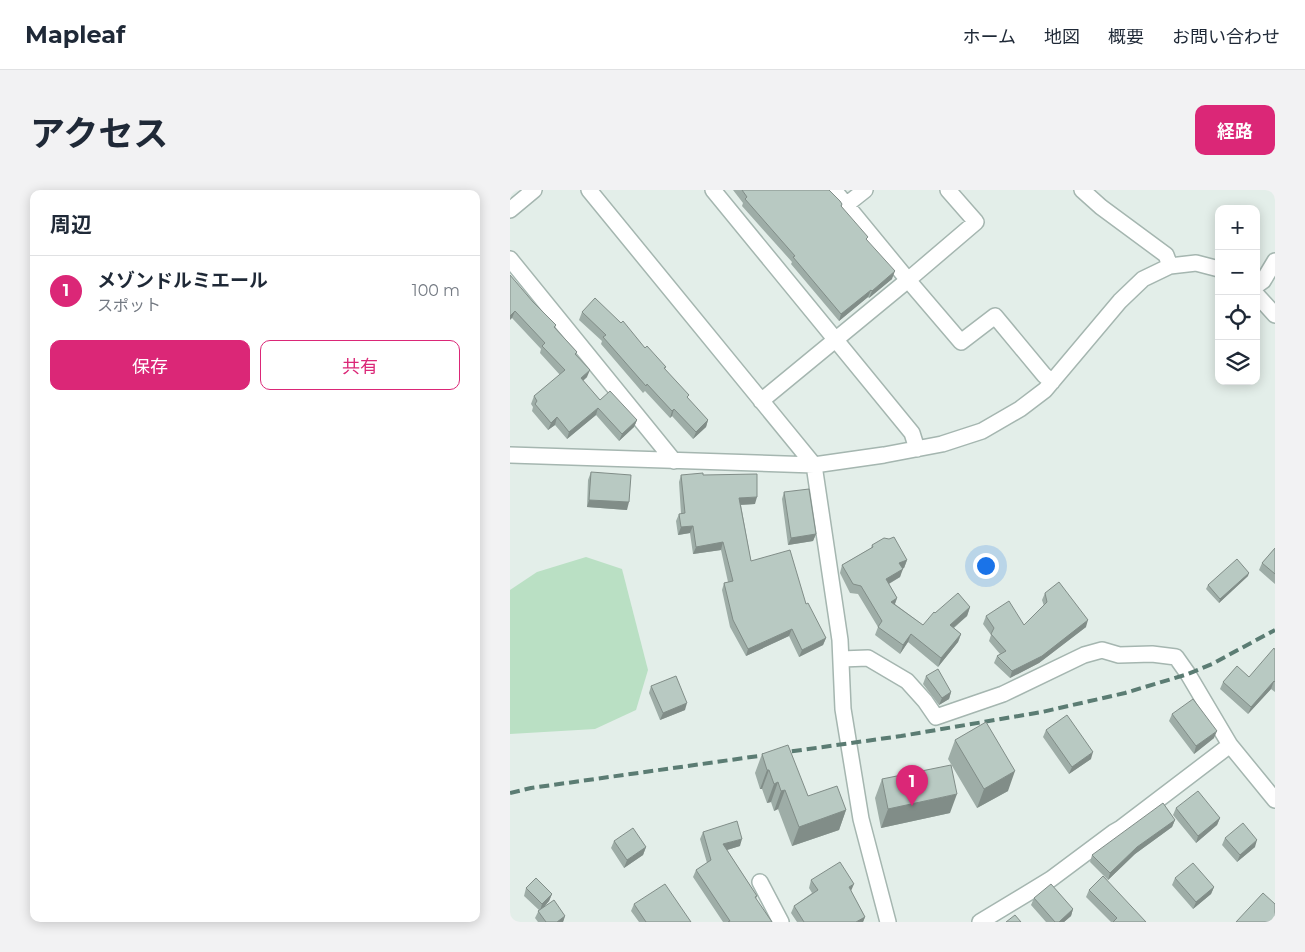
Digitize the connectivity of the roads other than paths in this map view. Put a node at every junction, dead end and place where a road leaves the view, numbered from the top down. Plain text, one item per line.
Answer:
1 (534, 190) edge
2 (589, 190) edge
3 (713, 190) edge
4 (834, 190) edge
5 (865, 190) edge
6 (948, 190) edge
7 (1082, 190) edge
8 (846, 205) junction
9 (510, 210) edge
10 (510, 260) edge
11 (1275, 261) edge
12 (1170, 266) junction
13 (1215, 268) edge
14 (908, 280) junction
15 (1260, 283) edge
16 (1257, 295) edge
17 (1275, 315) edge
18 (836, 340) junction
19 (1052, 382) junction
20 (761, 401) junction
21 (917, 449) junction
22 (510, 455) edge
23 (674, 461) junction
24 (814, 465) junction
25 (841, 659) junction
26 (1230, 744) junction
27 (1275, 800) edge
28 (760, 882) dead end
29 (781, 922) edge
30 (888, 922) edge
31 (980, 922) edge

1 - 9 street
2 - 20 street
3 - 18 street
4 - 8 street
5 - 8 street
6 - 14 street
7 - 12 street
8 - 14 street
10 - 23 street
11 - 15 street
12 - 13 street
12 - 19 street
14 - 18 street
14 - 19 street
16 - 17 street
18 - 20 street
18 - 21 street
19 - 21 street
20 - 24 street
21 - 24 street
22 - 23 street
23 - 24 street
24 - 25 street
25 - 26 street
25 - 30 street
26 - 27 street
26 - 31 street
28 - 29 street

